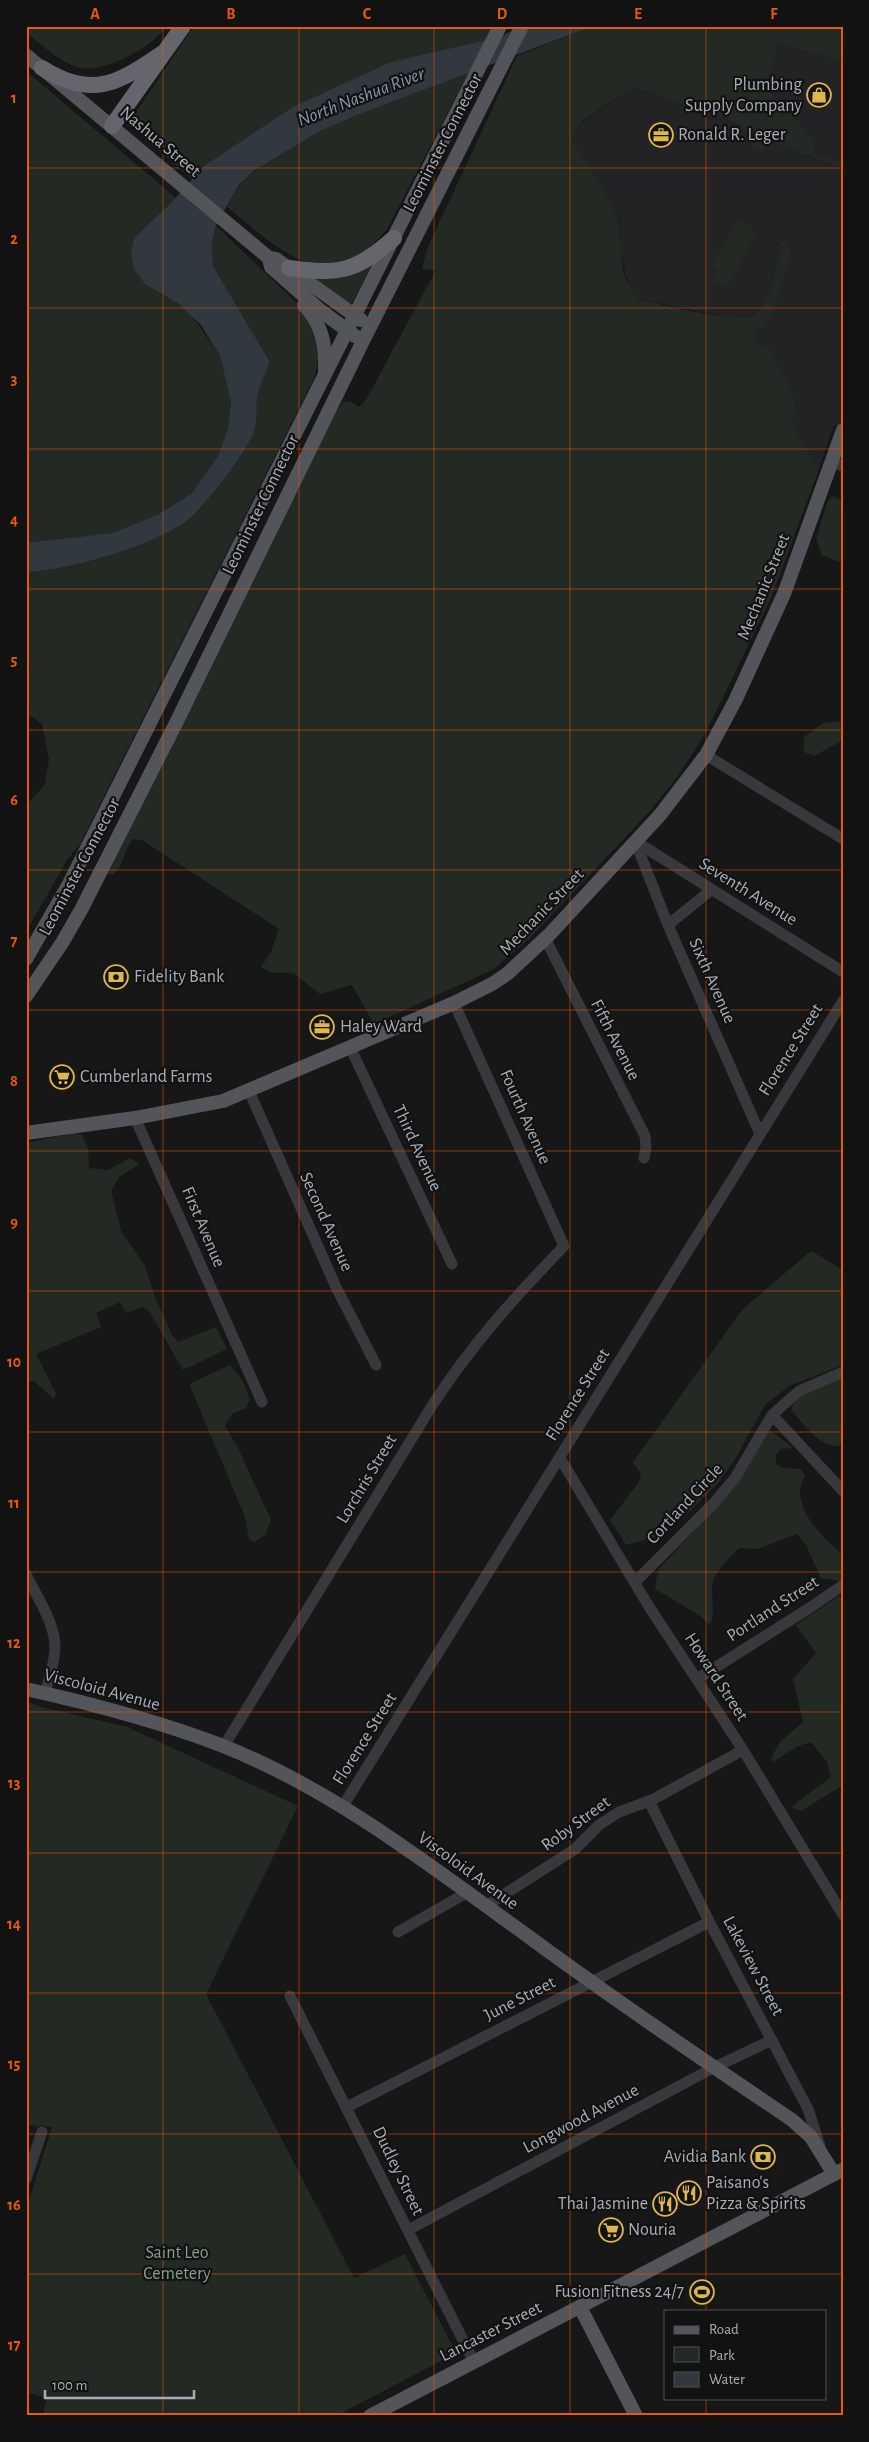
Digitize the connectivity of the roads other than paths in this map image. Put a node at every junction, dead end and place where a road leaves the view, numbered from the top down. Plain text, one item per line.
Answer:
1 (183, 26) edge
2 (500, 26) edge
3 (522, 26) edge
4 (161, 54) junction
5 (26, 55) edge
6 (42, 68) junction
7 (112, 126) junction
8 (394, 238) junction
9 (270, 263) junction
10 (290, 268) junction
11 (355, 316) junction
12 (370, 326) junction
13 (347, 330) junction
14 (363, 341) junction
15 (325, 374) junction
16 (843, 430) edge
17 (837, 464) edge
18 (706, 755) junction
19 (843, 839) edge
20 (635, 841) junction
21 (711, 890) junction
22 (668, 925) junction
23 (546, 938) junction
24 (26, 959) edge
25 (843, 972) edge
26 (26, 996) edge
27 (843, 1001) edge
28 (454, 1003) junction
29 (350, 1047) junction
30 (249, 1091) junction
31 (135, 1118) junction
32 (26, 1132) edge
33 (760, 1134) junction
34 (644, 1158) dead end
35 (564, 1246) joint
36 (452, 1264) dead end
37 (376, 1365) dead end
38 (843, 1372) edge
39 (262, 1402) dead end
40 (772, 1415) junction
41 (560, 1458) junction
42 (843, 1491) edge
43 (26, 1574) edge
44 (635, 1582) junction
45 (843, 1585) edge
46 (698, 1679) junction
47 (26, 1689) edge
48 (45, 1693) junction
49 (224, 1746) junction
50 (743, 1750) junction
51 (648, 1801) junction
52 (343, 1806) junction
53 (468, 1892) junction
54 (486, 1906) junction
55 (843, 1915) edge
56 (710, 1922) junction
57 (398, 1932) dead end
58 (592, 1983) junction
59 (290, 1996) dead end
60 (772, 2040) junction
61 (715, 2067) junction
62 (348, 2107) junction
63 (42, 2132) dead end
64 (821, 2150) junction
65 (839, 2172) edge
66 (26, 2179) edge
67 (408, 2230) junction
68 (580, 2307) junction
69 (474, 2362) junction
70 (370, 2416) edge
71 (636, 2416) edge

1 - 4 highway
2 - 8 main road, Leominster Connector
3 - 12 main road, Leominster Connector
4 - 6 highway
4 - 7 highway
5 - 6 main road, Nashua Street
6 - 7 main road, Nashua Street
7 - 9 main road, Nashua Street
8 - 10 highway
8 - 11 main road, Leominster Connector
9 - 10 main road, Nashua Street
9 - 13 main road, Nashua Street
9 - 15 main road
10 - 11 main road, Nashua Street
11 - 12 main road, Nashua Street
11 - 13 main road, Leominster Connector
12 - 14 main road, Leominster Connector
13 - 14 main road, Nashua Street
13 - 15 main road, Leominster Connector
14 - 26 main road, Leominster Connector
15 - 24 main road, Leominster Connector
16 - 17 main road, Mechanic Street
17 - 18 main road, Mechanic Street
18 - 19 street
18 - 20 main road, Mechanic Street
20 - 21 street, Seventh Avenue
20 - 22 street, Sixth Avenue
20 - 23 main road, Mechanic Street
21 - 22 street
21 - 25 street, Seventh Avenue
22 - 33 street, Sixth Avenue
23 - 28 main road, Mechanic Street
23 - 34 street, Fifth Avenue
27 - 33 street, Florence Street
28 - 29 main road, Mechanic Street
28 - 35 street, Fourth Avenue
29 - 30 main road, Mechanic Street
29 - 36 street, Third Avenue
30 - 31 main road, Mechanic Street
30 - 37 street, Second Avenue
31 - 32 main road, Mechanic Street
31 - 39 street, First Avenue
33 - 41 street, Florence Street
35 - 49 street, Lorchris Street
38 - 40 street, Cortland Circle
40 - 42 street
40 - 44 street, Cortland Circle
41 - 44 street, Howard Street
41 - 52 street, Florence Street
43 - 48 street
44 - 46 street, Howard Street
45 - 46 street, Portland Street
46 - 50 street, Howard Street
47 - 48 main road, Viscoloid Avenue
48 - 49 main road, Viscoloid Avenue
49 - 52 main road, Viscoloid Avenue
50 - 51 street, Roby Street
50 - 55 street, Howard Street
51 - 54 street, Roby Street
51 - 56 street, Lakeview Street
52 - 53 main road, Viscoloid Avenue
53 - 54 main road, Viscoloid Avenue
53 - 57 street
54 - 58 main road, Viscoloid Avenue
56 - 58 street, June Street
56 - 60 street, Lakeview Street
58 - 61 main road, Viscoloid Avenue
58 - 62 street, June Street
59 - 62 street, Dudley Street
60 - 61 street, Longwood Avenue
60 - 64 street, Lakeview Street
61 - 64 main road, Viscoloid Avenue
61 - 67 street, Longwood Avenue
62 - 67 street, Dudley Street
63 - 66 street
64 - 65 main road, Viscoloid Avenue
65 - 68 main road, Lancaster Street
67 - 69 street, Dudley Street
68 - 69 main road, Lancaster Street
68 - 71 main road
69 - 70 main road, Lancaster Street

